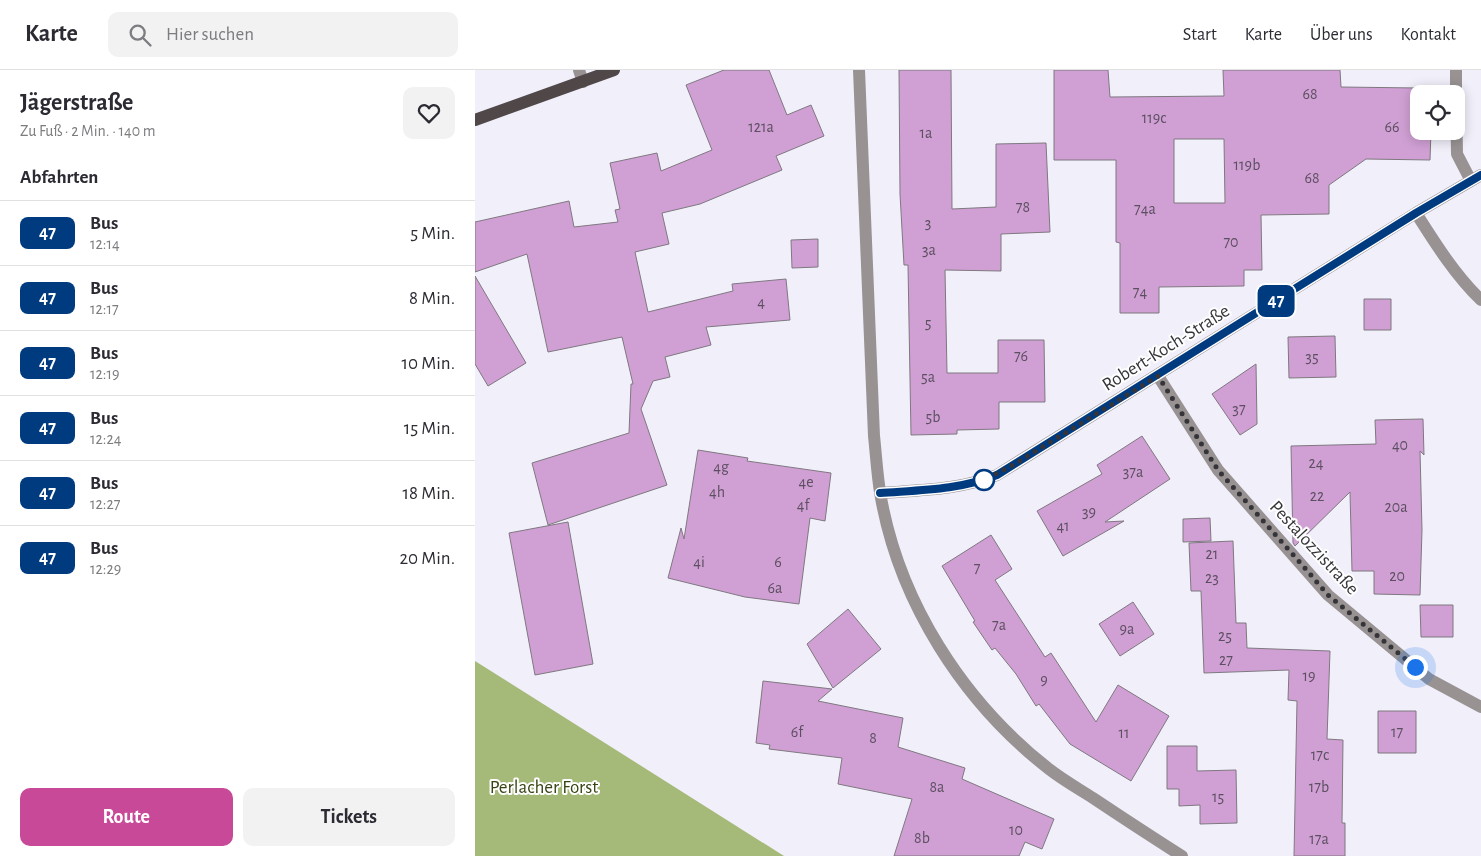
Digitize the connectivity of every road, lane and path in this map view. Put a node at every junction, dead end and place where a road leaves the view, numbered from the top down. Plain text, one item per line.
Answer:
1 (614, 70) edge
2 (859, 70) edge
3 (1456, 70) edge
4 (581, 76) edge
5 (1456, 85) edge
6 (475, 120) edge
7 (1457, 140) edge
8 (1476, 178) edge
9 (1416, 213) junction
10 (1481, 300) edge
11 (1158, 376) junction
12 (880, 493) junction
13 (1481, 707) edge
14 (1182, 856) edge

1 - 4 main road
2 - 12 street
3 - 5 street
4 - 6 main road
7 - 8 street
8 - 9 street, Robert-Koch-Straße
9 - 10 street
9 - 11 street, Robert-Koch-Straße
11 - 12 street, Robert-Koch-Straße
11 - 13 street, Pestalozzistraße
12 - 14 street

